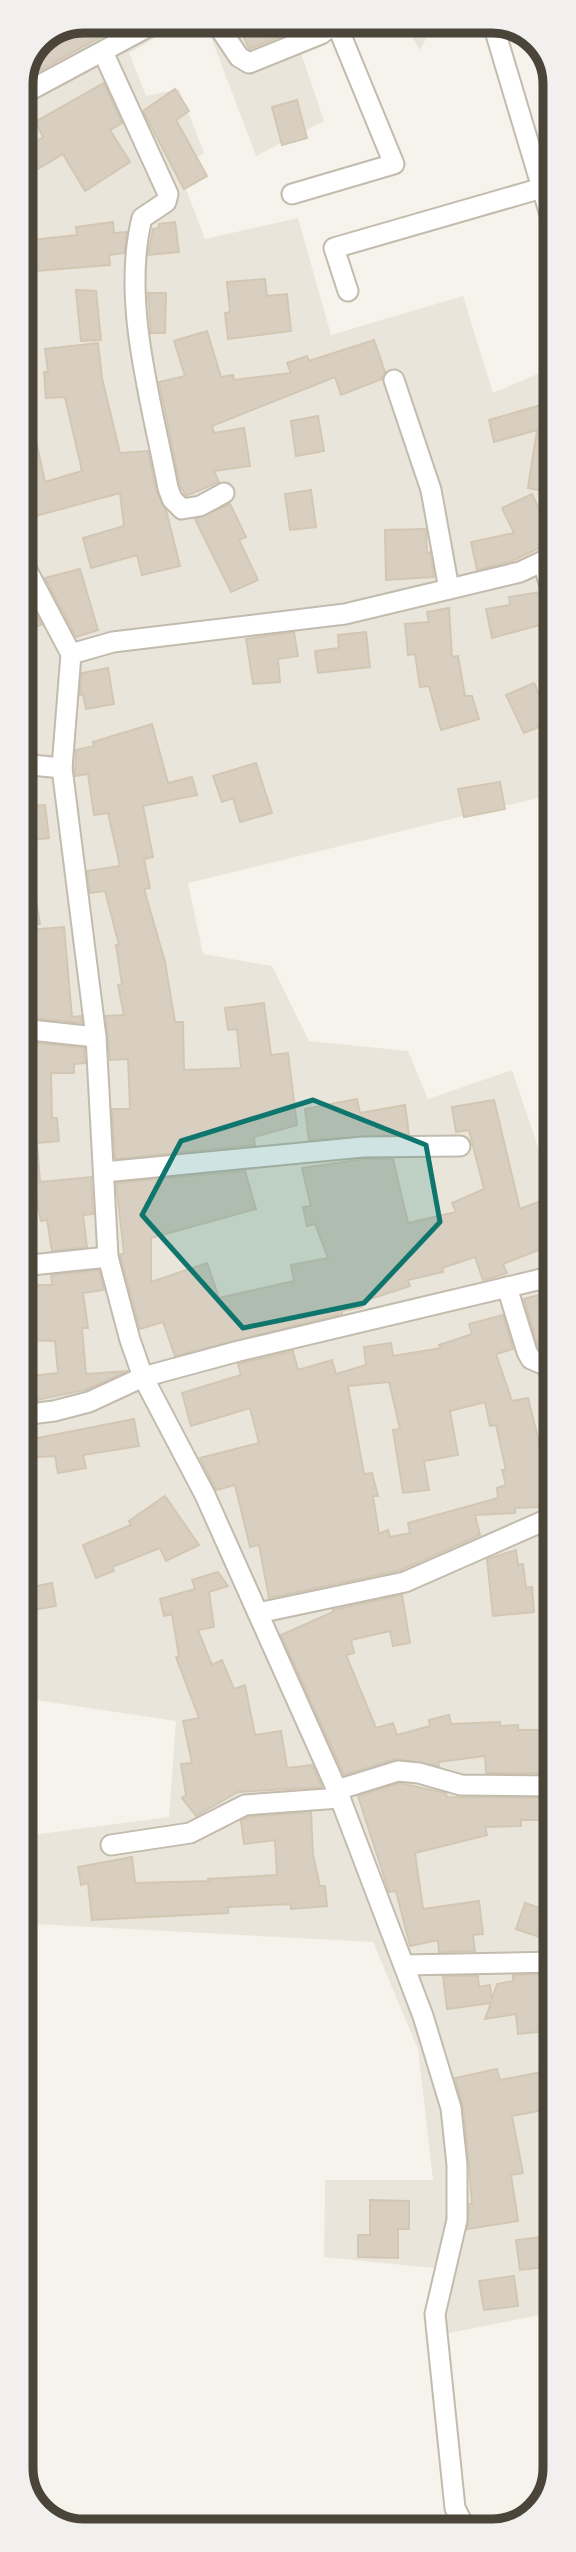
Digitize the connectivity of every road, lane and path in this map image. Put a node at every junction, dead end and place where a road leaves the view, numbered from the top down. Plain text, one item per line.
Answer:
1 (137, 33) edge
2 (223, 33) edge
3 (322, 33) edge
4 (342, 33) edge
5 (495, 33) edge
6 (103, 52) junction
7 (33, 89) edge
8 (542, 188) junction
9 (543, 191) edge
10 (292, 194) dead end
11 (348, 291) dead end
12 (394, 380) dead end
13 (224, 493) dead end
14 (543, 561) edge
15 (33, 582) edge
16 (449, 589) junction
17 (71, 654) junction
18 (33, 765) edge
19 (62, 768) junction
20 (33, 1030) edge
21 (96, 1037) junction
22 (460, 1146) dead end
23 (104, 1172) junction
24 (108, 1256) junction
25 (33, 1265) edge
26 (543, 1279) edge
27 (507, 1287) junction
28 (543, 1365) edge
29 (143, 1377) junction
30 (33, 1414) edge
31 (543, 1521) edge
32 (258, 1613) junction
33 (543, 1786) edge
34 (338, 1794) junction
35 (111, 1845) dead end
36 (543, 1962) edge
37 (404, 1965) junction
38 (460, 2519) edge

1 - 6 street
2 - 3 street
4 - 10 street
5 - 8 street
6 - 7 street
6 - 13 street
8 - 9 street
8 - 11 street
12 - 16 street
14 - 16 street
15 - 17 street
16 - 17 street
17 - 19 street
18 - 19 street
19 - 21 street
20 - 21 street
21 - 23 street
22 - 23 street
23 - 24 street
24 - 25 street
24 - 29 street
26 - 27 street
27 - 28 street
27 - 29 street
29 - 30 street
29 - 32 street
31 - 32 street
32 - 34 street
33 - 34 street
34 - 35 street
34 - 37 street
36 - 37 street
37 - 38 street

